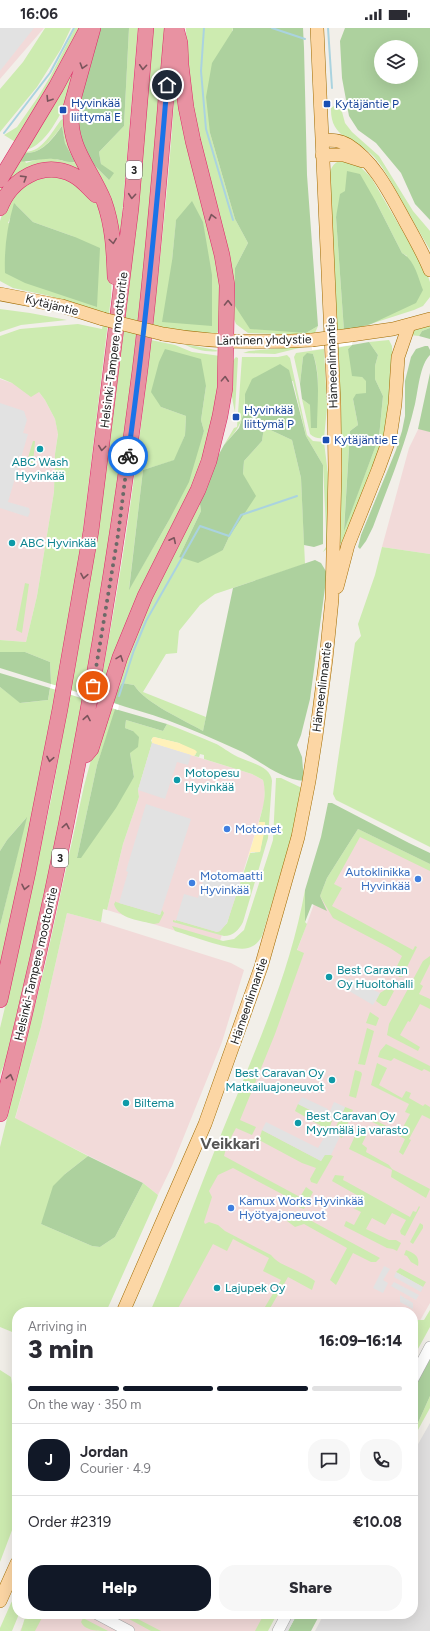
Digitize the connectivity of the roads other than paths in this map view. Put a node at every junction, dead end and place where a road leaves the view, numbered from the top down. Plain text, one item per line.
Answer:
1 (88, 28) edge
2 (93, 28) edge
3 (146, 28) edge
4 (172, 28) edge
5 (176, 28) edge
6 (317, 28) edge
7 (322, 140) junction
8 (322, 155) junction
9 (368, 162) junction
10 (0, 180) edge
11 (104, 203) junction
12 (0, 208) edge
13 (427, 260) edge
14 (430, 270) edge
15 (0, 294) edge
16 (0, 302) edge
17 (430, 309) edge
18 (119, 312) junction
19 (103, 319) junction
20 (430, 319) edge
21 (409, 325) junction
22 (393, 329) junction
23 (366, 333) junction
24 (163, 334) joint
25 (227, 342) junction
26 (398, 357) junction
27 (348, 545) junction
28 (334, 552) junction
29 (332, 600) junction
30 (77, 770) junction
31 (0, 1000) edge
32 (0, 1114) edge
33 (125, 1307) edge
34 (430, 1347) edge
35 (418, 1370) edge
36 (12, 1577) edge
37 (0, 1601) edge
38 (107, 1619) edge
39 (284, 1619) edge
40 (129, 1631) edge
41 (278, 1631) edge

1 -> 10 highway
2 -> 11 highway
3 -> 18 highway, Helsinki-Tampere moottoritie / 3
30 -> 4 highway, Helsinki-Tampere moottoritie / 3
25 -> 5 highway
6 - 7 main road, Hämeenlinnantie
7 - 8 main road, Hämeenlinnantie
7 - 9 main road
8 - 9 main road
8 - 28 main road, Hämeenlinnantie
9 - 13 main road
12 -> 11 highway
11 -> 18 highway
13 - 14 main road
15 - 19 main road, Kytäjäntie
16 - 19 main road, Kytäjäntie
17 - 23 main road, Läntinen yhdystie
18 -> 31 highway, Helsinki-Tampere moottoritie / 3
19 - 24 main road, Kytäjäntie, bridge
20 - 21 main road, Läntinen yhdystie
21 - 22 main road, Läntinen yhdystie
21 - 26 main road
22 - 23 main road, Läntinen yhdystie
22 - 26 main road
23 - 25 main road, Läntinen yhdystie, bridge
24 - 25 main road, Läntinen yhdystie
30 -> 25 highway
26 - 27 main road
27 - 28 main road
27 - 29 main road
28 - 29 main road, Hämeenlinnantie
29 - 33 main road, Hämeenlinnantie
32 -> 30 highway, Helsinki-Tampere moottoritie / 3
34 - 35 street
36 - 37 main road
38 - 40 street
39 - 41 street

